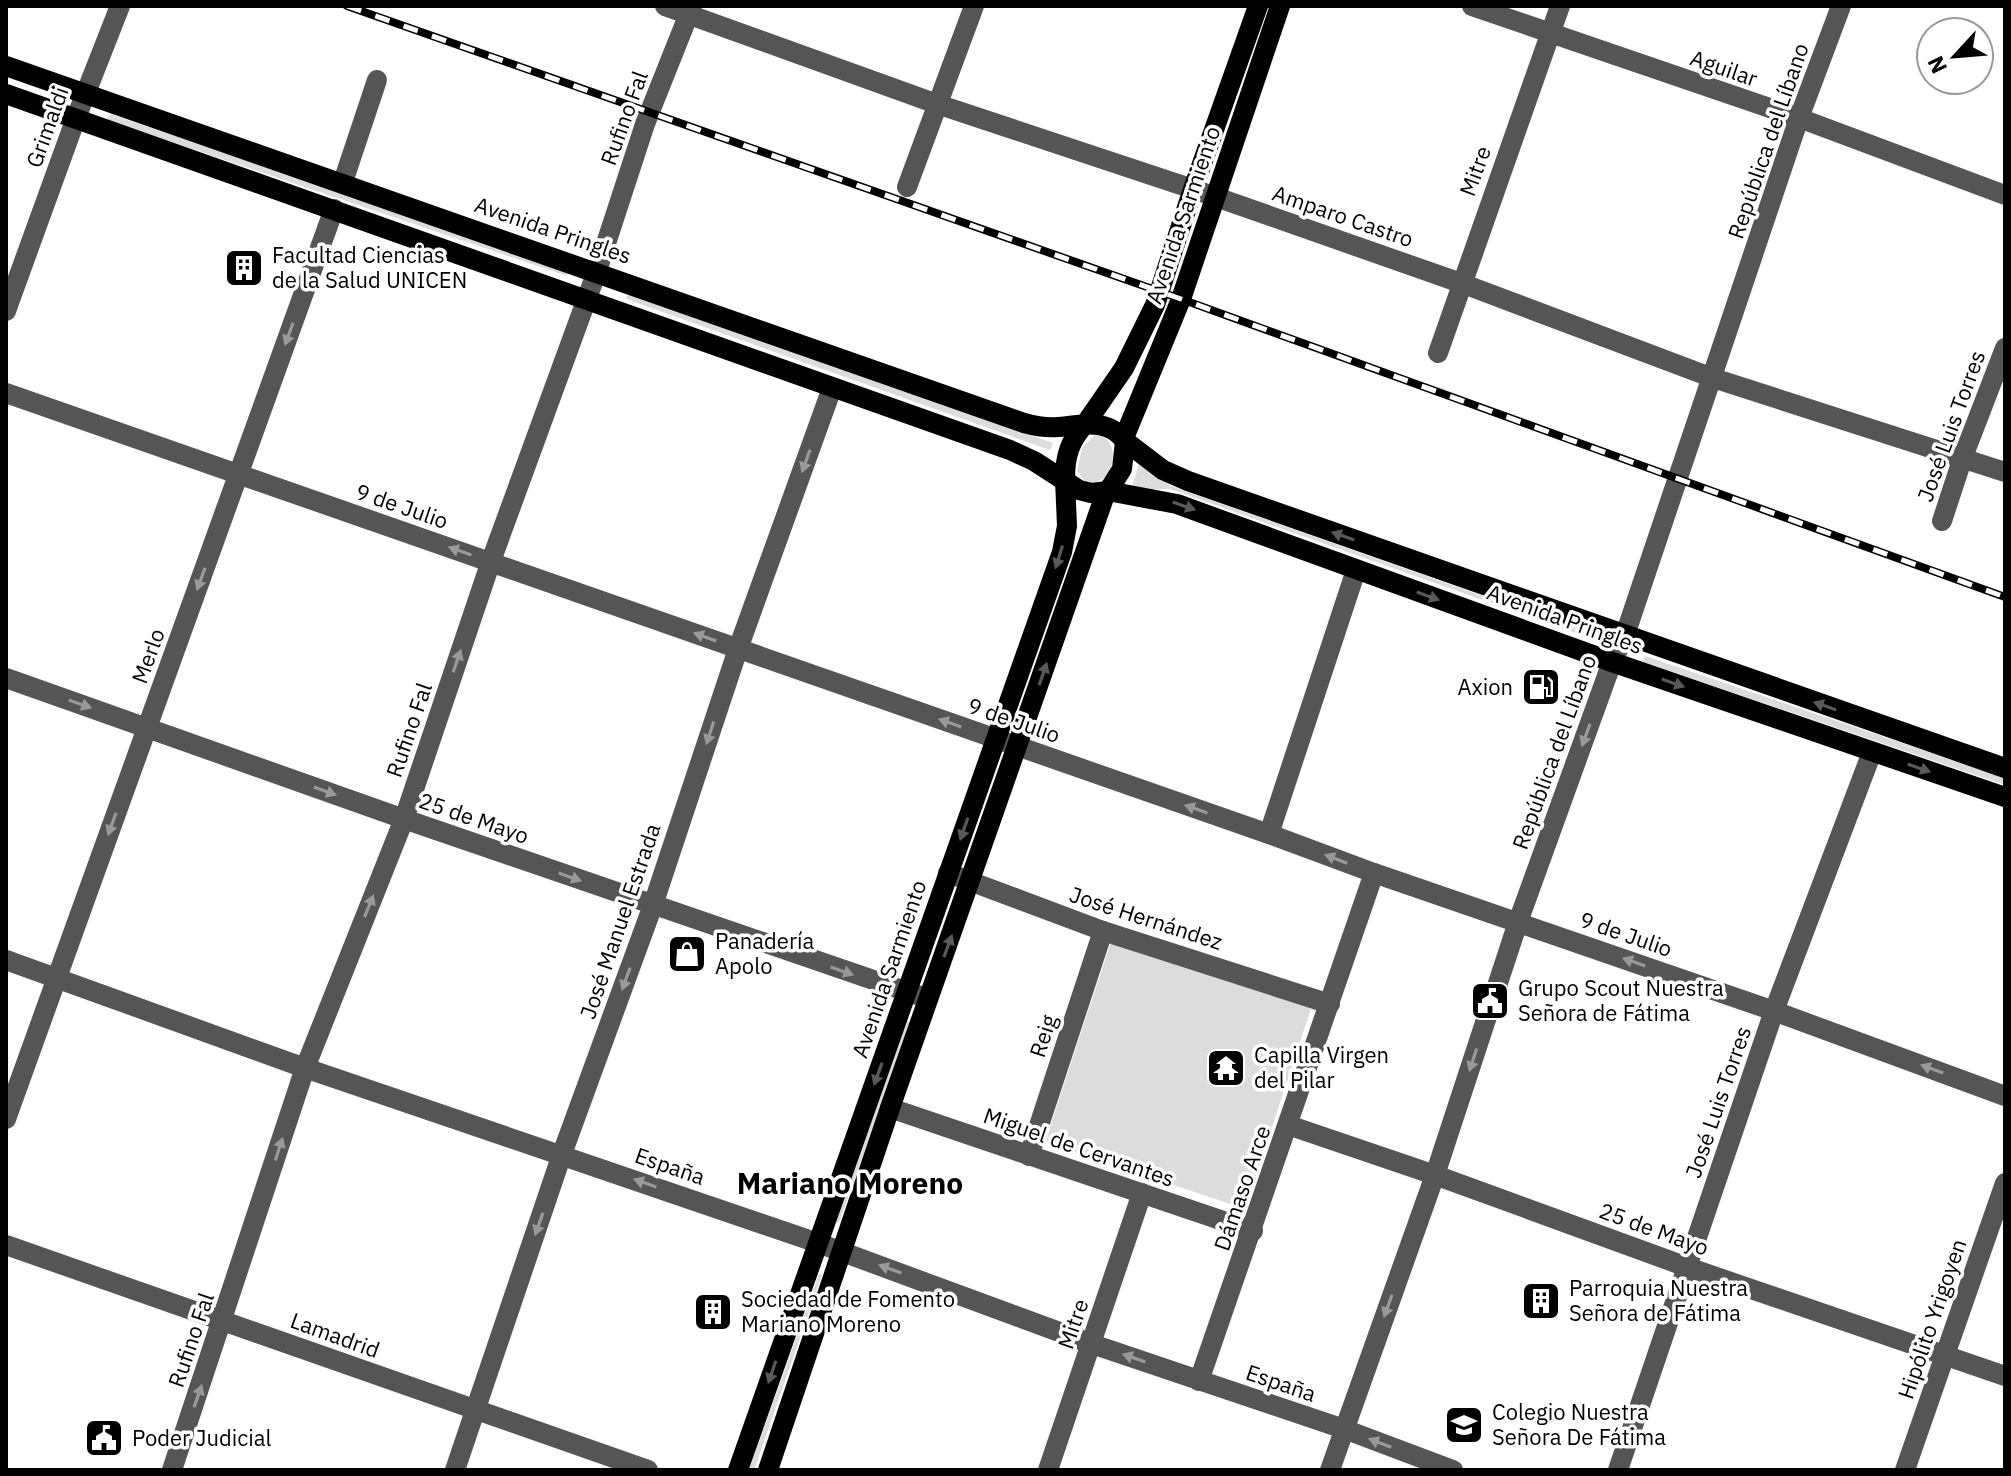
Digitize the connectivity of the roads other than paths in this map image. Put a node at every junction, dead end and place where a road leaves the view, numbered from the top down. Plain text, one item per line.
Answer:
1 (120, 6) edge
2 (665, 6) edge
3 (974, 6) edge
4 (1258, 6) edge
5 (1280, 6) edge
6 (1472, 6) edge
7 (1560, 6) edge
8 (1841, 6) edge
9 (691, 10) edge
10 (1550, 34) junction
11 (6, 66) edge
12 (377, 80) dead end
13 (6, 94) edge
14 (85, 94) junction
15 (937, 104) junction
16 (76, 118) junction
17 (1799, 118) junction
18 (343, 182) junction
19 (907, 187) dead end
20 (1193, 189) junction
21 (2005, 195) edge
22 (1216, 197) junction
23 (334, 209) junction
24 (597, 271) junction
25 (1461, 283) junction
26 (586, 299) junction
27 (6, 311) edge
28 (2005, 348) edge
29 (1438, 353) dead end
30 (1713, 378) junction
31 (832, 388) junction
32 (6, 393) edge
33 (1086, 423) junction
34 (1125, 439) junction
35 (1963, 457) junction
36 (2005, 472) edge
37 (238, 475) junction
38 (1065, 479) junction
39 (1107, 492) junction
40 (1942, 521) dead end
41 (491, 561) junction
42 (1356, 570) junction
43 (1625, 635) junction
44 (738, 649) junction
45 (1612, 662) junction
46 (6, 678) edge
47 (148, 728) junction
48 (995, 739) junction
49 (1018, 747) junction
50 (1872, 752) junction
51 (2005, 768) edge
52 (2005, 797) edge
53 (404, 819) junction
54 (1269, 834) junction
55 (948, 873) junction
56 (1374, 873) junction
57 (971, 881) junction
58 (653, 905) junction
59 (1518, 922) junction
60 (1103, 931) junction
61 (6, 960) edge
62 (55, 978) junction
63 (907, 994) junction
64 (929, 998) junction
65 (1330, 1004) junction
66 (1774, 1011) junction
67 (305, 1068) junction
68 (2005, 1096) edge
69 (890, 1108) junction
70 (6, 1119) edge
71 (1288, 1125) junction
72 (562, 1154) junction
73 (1029, 1156) junction
74 (1435, 1175) junction
75 (2005, 1183) edge
76 (1142, 1193) junction
77 (1253, 1231) junction
78 (818, 1243) junction
79 (6, 1245) edge
80 (841, 1251) junction
81 (1687, 1267) junction
82 (224, 1321) junction
83 (1092, 1344) junction
84 (1946, 1355) junction
85 (2005, 1376) edge
86 (1199, 1381) junction
87 (476, 1411) junction
88 (1344, 1429) junction
89 (172, 1470) edge
90 (455, 1470) edge
91 (648, 1470) edge
92 (738, 1470) edge
93 (768, 1470) edge
94 (1048, 1470) edge
95 (1330, 1470) edge
96 (1453, 1470) edge
97 (1618, 1470) edge
98 (1905, 1470) edge

1 - 14 street, Grimaldi
2 - 9 street, Amparo Castro
3 - 15 street
4 - 20 main road, Avenida Sarmiento
5 - 22 main road, Avenida Sarmiento
6 - 10 street, Aguilar
7 - 10 street, Mitre
8 - 17 street, República del Líbano
9 - 15 street, Amparo Castro
9 - 24 street, Rufino Fal
10 - 17 street, Aguilar
10 - 25 street, Mitre
11 - 14 main road, Avenida Pringles
12 - 18 street
13 - 16 main road
14 - 16 street, Grimaldi
14 - 18 main road, Avenida Pringles
15 - 19 street
15 - 20 street, Amparo Castro
16 - 23 main road
16 - 27 street, Grimaldi
17 - 21 street, Aguilar
17 - 30 street, República del Líbano
18 - 24 main road, Avenida Pringles
20 - 22 street, Amparo Castro
20 - 33 main road, Avenida Sarmiento
22 - 25 street, Amparo Castro
22 - 34 main road, Avenida Sarmiento
23 - 26 main road
23 -> 37 street, Merlo
24 - 26 street, Rufino Fal
24 - 33 main road, Avenida Pringles
25 - 29 street, Mitre
25 - 30 street, Amparo Castro
26 - 31 main road
26 - 41 street, Rufino Fal
28 - 35 street, José Luis Torres
30 - 35 street, Amparo Castro
30 - 43 street, República del Líbano
31 - 38 main road
31 -> 44 street, José Manuel Estrada
32 - 37 street, 9 de Julio
33 - 34 main road
33 - 38 main road
34 - 39 main road
43 -> 34 main road, Avenida Pringles
35 - 36 street, Amparo Castro
35 - 40 street, José Luis Torres
41 -> 37 street, 9 de Julio
37 -> 47 street, Merlo
38 - 39 main road
38 -> 48 main road, Avenida Sarmiento
39 -> 42 main road, Avenida Pringles
49 -> 39 main road
44 -> 41 street, 9 de Julio
53 -> 41 street, Rufino Fal
42 -> 45 main road, Avenida Pringles
42 - 54 street
43 - 45 street, República del Líbano
51 -> 43 main road, Avenida Pringles
48 -> 44 street, 9 de Julio
44 -> 58 street, José Manuel Estrada
45 -> 50 main road, Avenida Pringles
45 -> 59 street, República del Líbano
46 -> 47 street, 25 de Mayo
47 -> 53 street, 25 de Mayo
47 -> 62 street, Merlo
48 - 49 street, 9 de Julio
48 -> 55 main road, Avenida Sarmiento
54 -> 49 street, 9 de Julio
49 - 57 main road
50 -> 52 main road, Avenida Pringles
50 - 66 street, José Luis Torres
53 -> 58 street, 25 de Mayo
67 -> 53 street, Rufino Fal
56 -> 54 street, 9 de Julio
55 - 57 street, José Hernández
55 - 63 main road, Avenida Sarmiento
56 - 59 street, 9 de Julio
56 - 65 street, Dámaso Arce
57 - 60 street, José Hernández
64 -> 57 main road
58 -> 63 street, 25 de Mayo
58 -> 72 street, José Manuel Estrada
66 -> 59 street, 9 de Julio
59 -> 74 street, República del Líbano
60 - 65 street, José Hernández
60 - 73 street, Reig
61 - 62 street, España
62 - 67 street, España
62 - 70 street, Merlo
63 - 64 street, 25 de Mayo
63 -> 78 main road, Avenida Sarmiento
64 - 69 main road
65 - 71 street, Dámaso Arce
68 -> 66 street, 9 de Julio
66 - 81 street, José Luis Torres
67 - 72 street, España
82 -> 67 street, Rufino Fal
69 - 73 street, Miguel de Cervantes
69 - 80 main road
71 - 74 street, 25 de Mayo
71 - 77 street, Dámaso Arce
78 -> 72 street, España
72 -> 87 street, José Manuel Estrada
73 - 76 street, Miguel de Cervantes
74 - 81 street, 25 de Mayo
74 -> 88 street, República del Líbano
75 - 84 street, Hipólito Yrigoyen
76 - 77 street, Miguel de Cervantes
76 - 83 street, Mitre
77 - 86 street, Dámaso Arce
78 - 80 street, España
78 -> 92 main road, Avenida Sarmiento
79 - 82 street, Lamadrid
83 -> 80 street, España
80 - 93 main road
81 - 84 street, 25 de Mayo
81 - 97 street, José Luis Torres
82 - 87 street, Lamadrid
89 -> 82 street, Rufino Fal
86 -> 83 street, España
83 - 94 street, Mitre
84 - 85 street, 25 de Mayo
84 - 98 street, Hipólito Yrigoyen
86 - 88 street, España
87 - 90 street, José Manuel Estrada
87 - 91 street, Lamadrid
88 - 95 street, República del Líbano
96 -> 88 street, España

